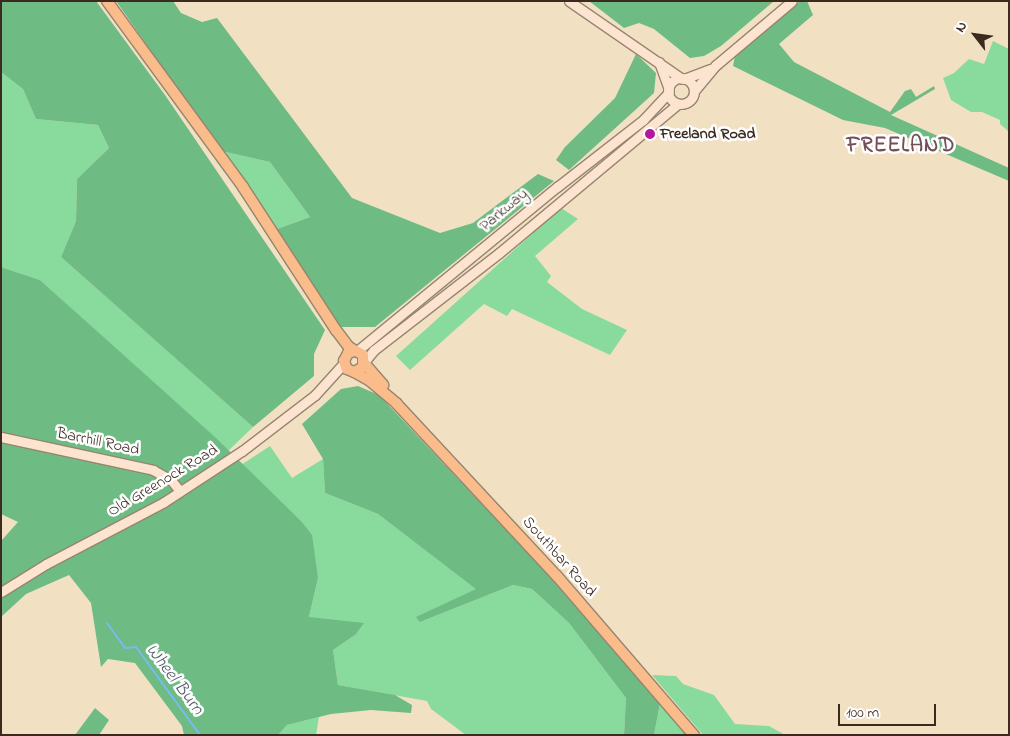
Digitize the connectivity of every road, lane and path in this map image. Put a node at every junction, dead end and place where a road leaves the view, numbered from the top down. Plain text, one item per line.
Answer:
1 (106, 1) edge
2 (569, 1) edge
3 (792, 1) edge
4 (659, 62) junction
5 (716, 65) junction
6 (683, 79) junction
7 (669, 90) junction
8 (694, 91) junction
9 (678, 104) junction
10 (336, 330) junction
11 (356, 351) junction
12 (344, 362) junction
13 (365, 362) junction
14 (353, 372) junction
15 (330, 381) junction
16 (397, 404) junction
17 (1, 437) edge
18 (180, 492) junction
19 (1, 592) edge
20 (694, 735) edge

1 - 10 main road
2 - 4 street
3 - 5 street
4 - 6 street
4 - 7 street
5 - 6 street
5 - 8 street
6 - 7 street
6 - 8 street
7 - 9 street
7 - 11 street, Parkway
8 - 9 street
9 - 13 street, Parkway
10 - 11 main road, Southbar Road
10 - 12 main road
11 - 12 main road
11 - 13 main road, Southbar Road
12 - 14 main road, Southbar Road
12 - 15 street, Old Greenock Road
13 - 14 main road
13 - 16 main road, Southbar Road
14 - 15 street, Old Greenock Road
14 - 16 main road, Southbar Road
15 - 18 street, Old Greenock Road
16 - 20 main road, Southbar Road
17 - 18 street, Barrhill Road
18 - 19 street, Old Greenock Road

